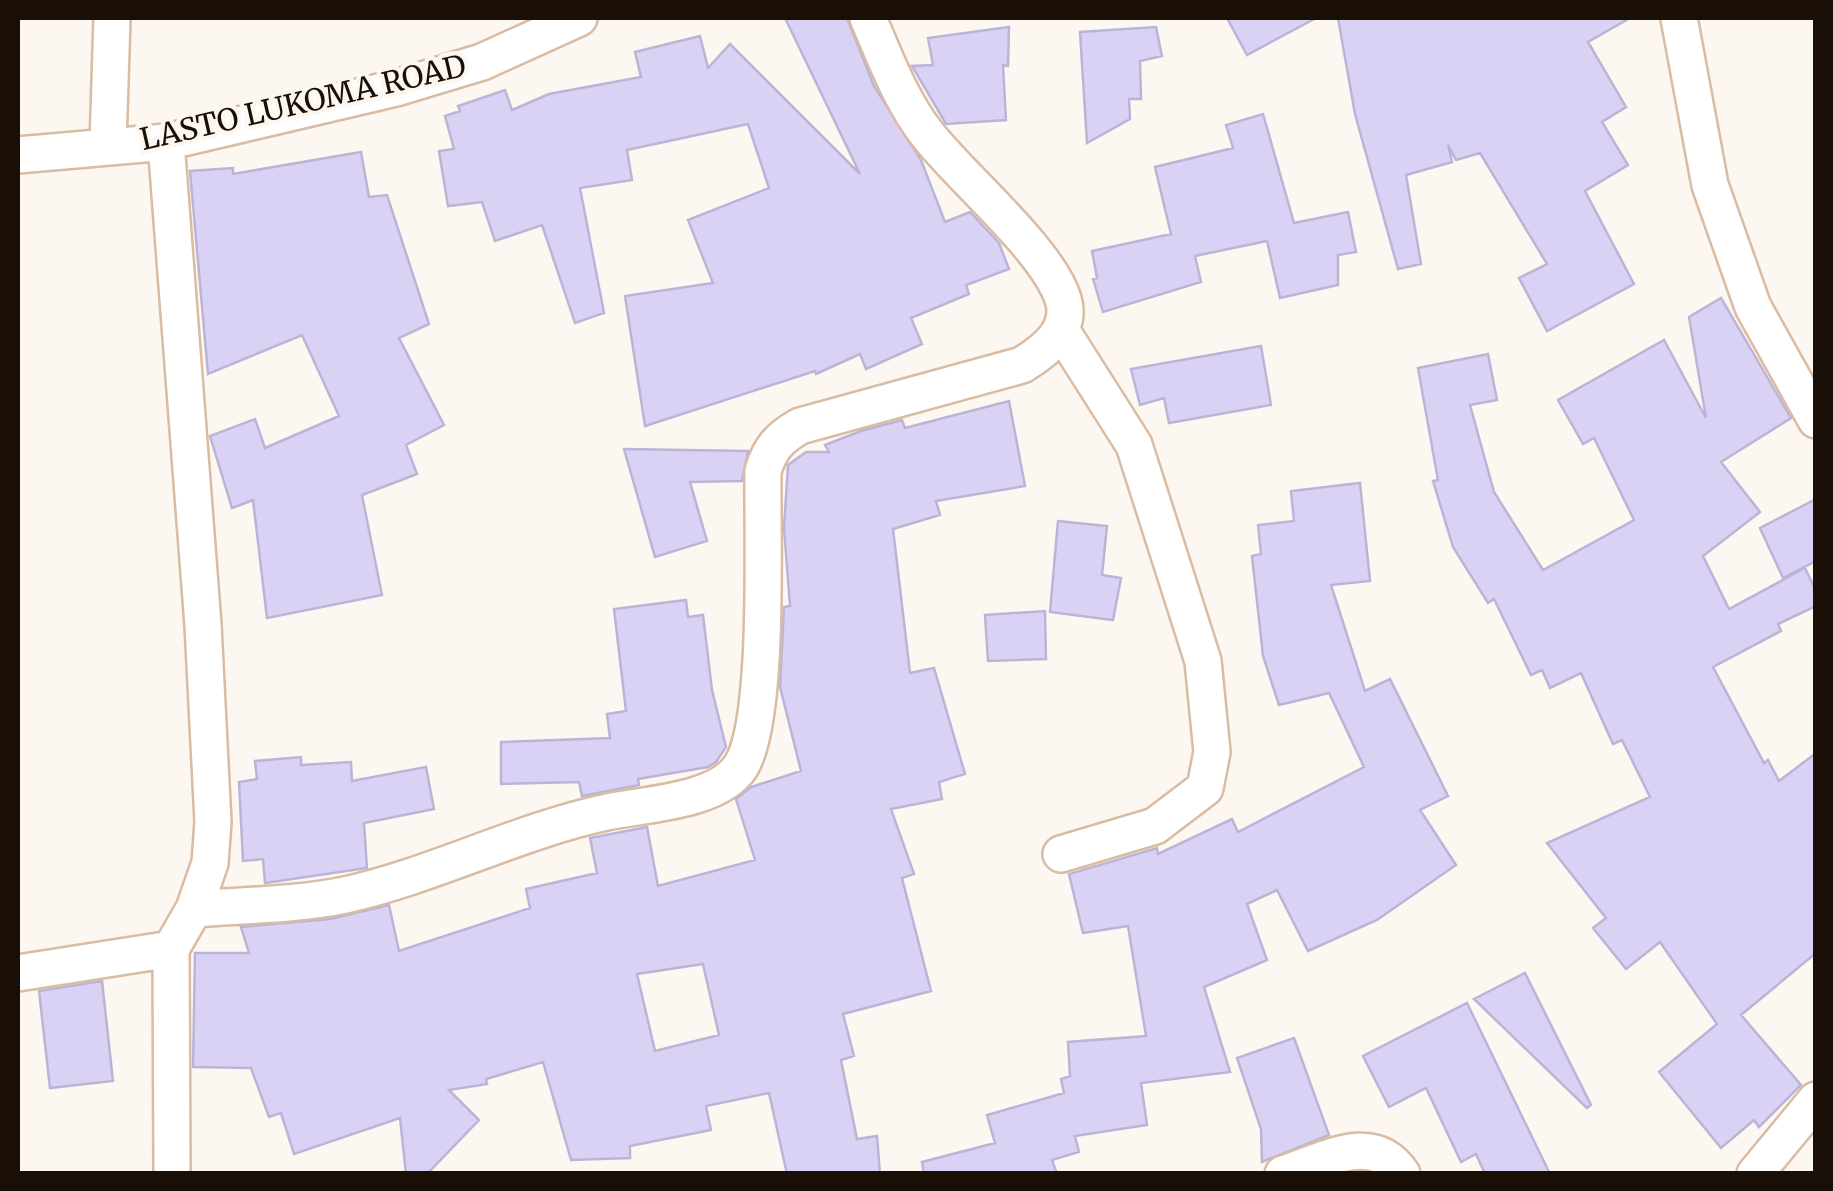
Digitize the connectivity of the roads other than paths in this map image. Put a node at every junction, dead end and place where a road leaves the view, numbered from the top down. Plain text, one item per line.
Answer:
1 (112, 18) edge
2 (578, 18) edge
3 (868, 18) edge
4 (1678, 18) edge
5 (166, 142) junction
6 (108, 146) junction
7 (18, 155) edge
8 (1062, 330) junction
9 (1816, 420) edge
10 (1061, 854) dead end
11 (194, 910) junction
12 (171, 949) junction
13 (18, 973) edge
14 (1816, 1100) edge
15 (172, 1174) edge
16 (1283, 1174) edge
17 (1402, 1174) edge
18 (1755, 1174) edge

1 - 6 street
2 - 5 street, LASTO LUKOMA ROAD
3 - 8 street
4 - 9 street
5 - 6 street, LASTO LUKOMA ROAD
5 - 11 street
6 - 7 street, LASTO LUKOMA ROAD
8 - 10 street
8 - 11 street
11 - 12 street
12 - 13 street
12 - 15 street
14 - 18 street
16 - 17 street

